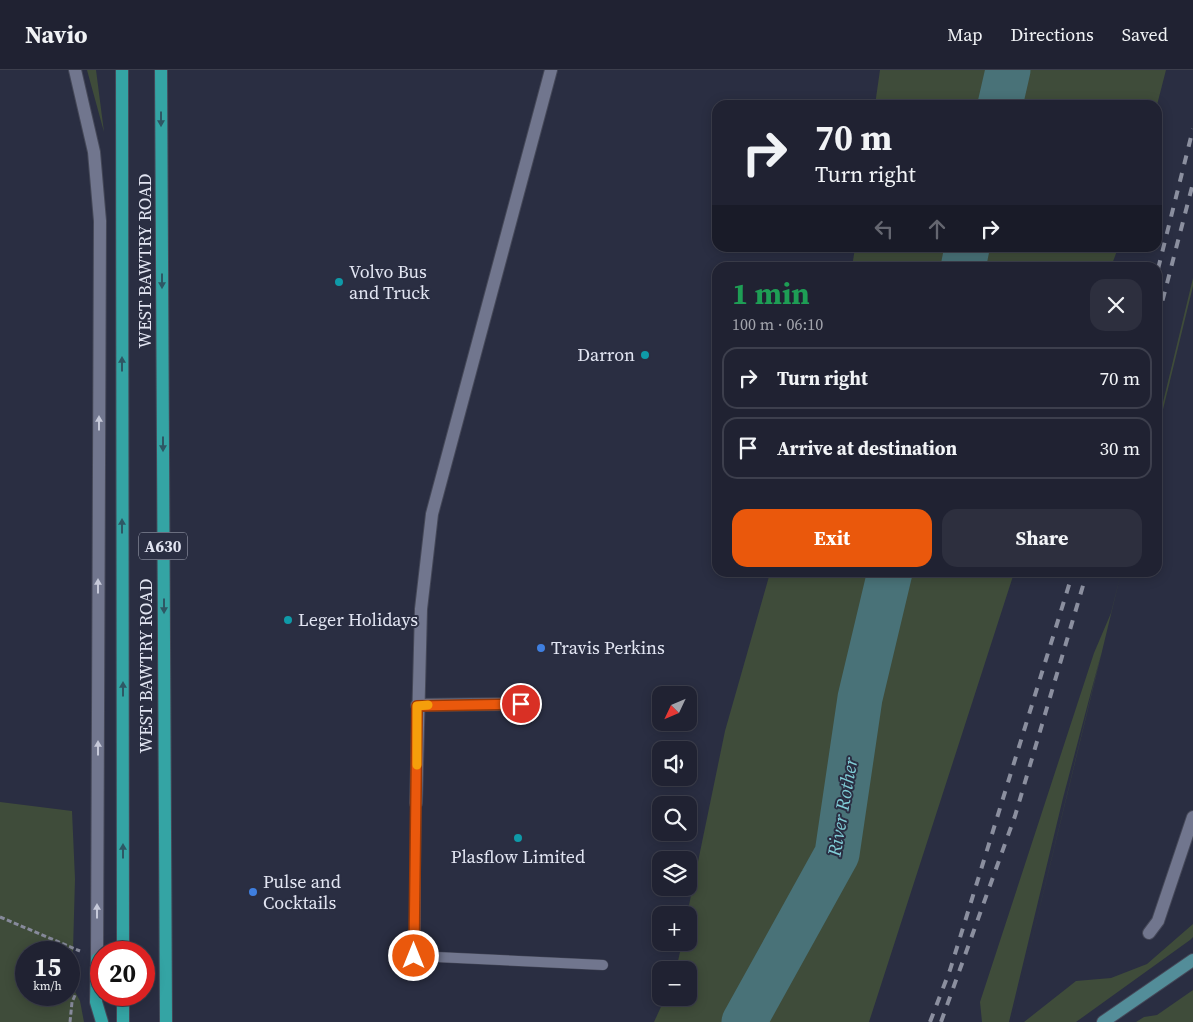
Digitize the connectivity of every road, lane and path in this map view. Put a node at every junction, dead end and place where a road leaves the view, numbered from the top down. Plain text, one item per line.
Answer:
1 (75, 70) edge
2 (122, 70) edge
3 (161, 70) edge
4 (551, 70) edge
5 (521, 704) dead end
6 (417, 706) junction
7 (416, 803) joint
8 (1193, 817) edge
9 (0, 917) edge
10 (1149, 933) dead end
11 (97, 941) edge
12 (123, 941) edge
13 (90, 956) edge
14 (1193, 960) edge
15 (603, 965) dead end
16 (97, 1006) edge
17 (123, 1006) edge
18 (102, 1022) edge
19 (123, 1022) edge
20 (166, 1022) edge
21 (1103, 1022) edge

11 -> 1 street
12 -> 2 main road, WEST BAWTRY ROAD / A630
3 -> 20 main road, WEST BAWTRY ROAD / A630
4 - 6 street
5 - 6 street
6 - 7 street
7 - 15 lane
8 - 10 street
9 - 13 path
14 - 21 main road
16 - 18 main road
17 - 19 main road

